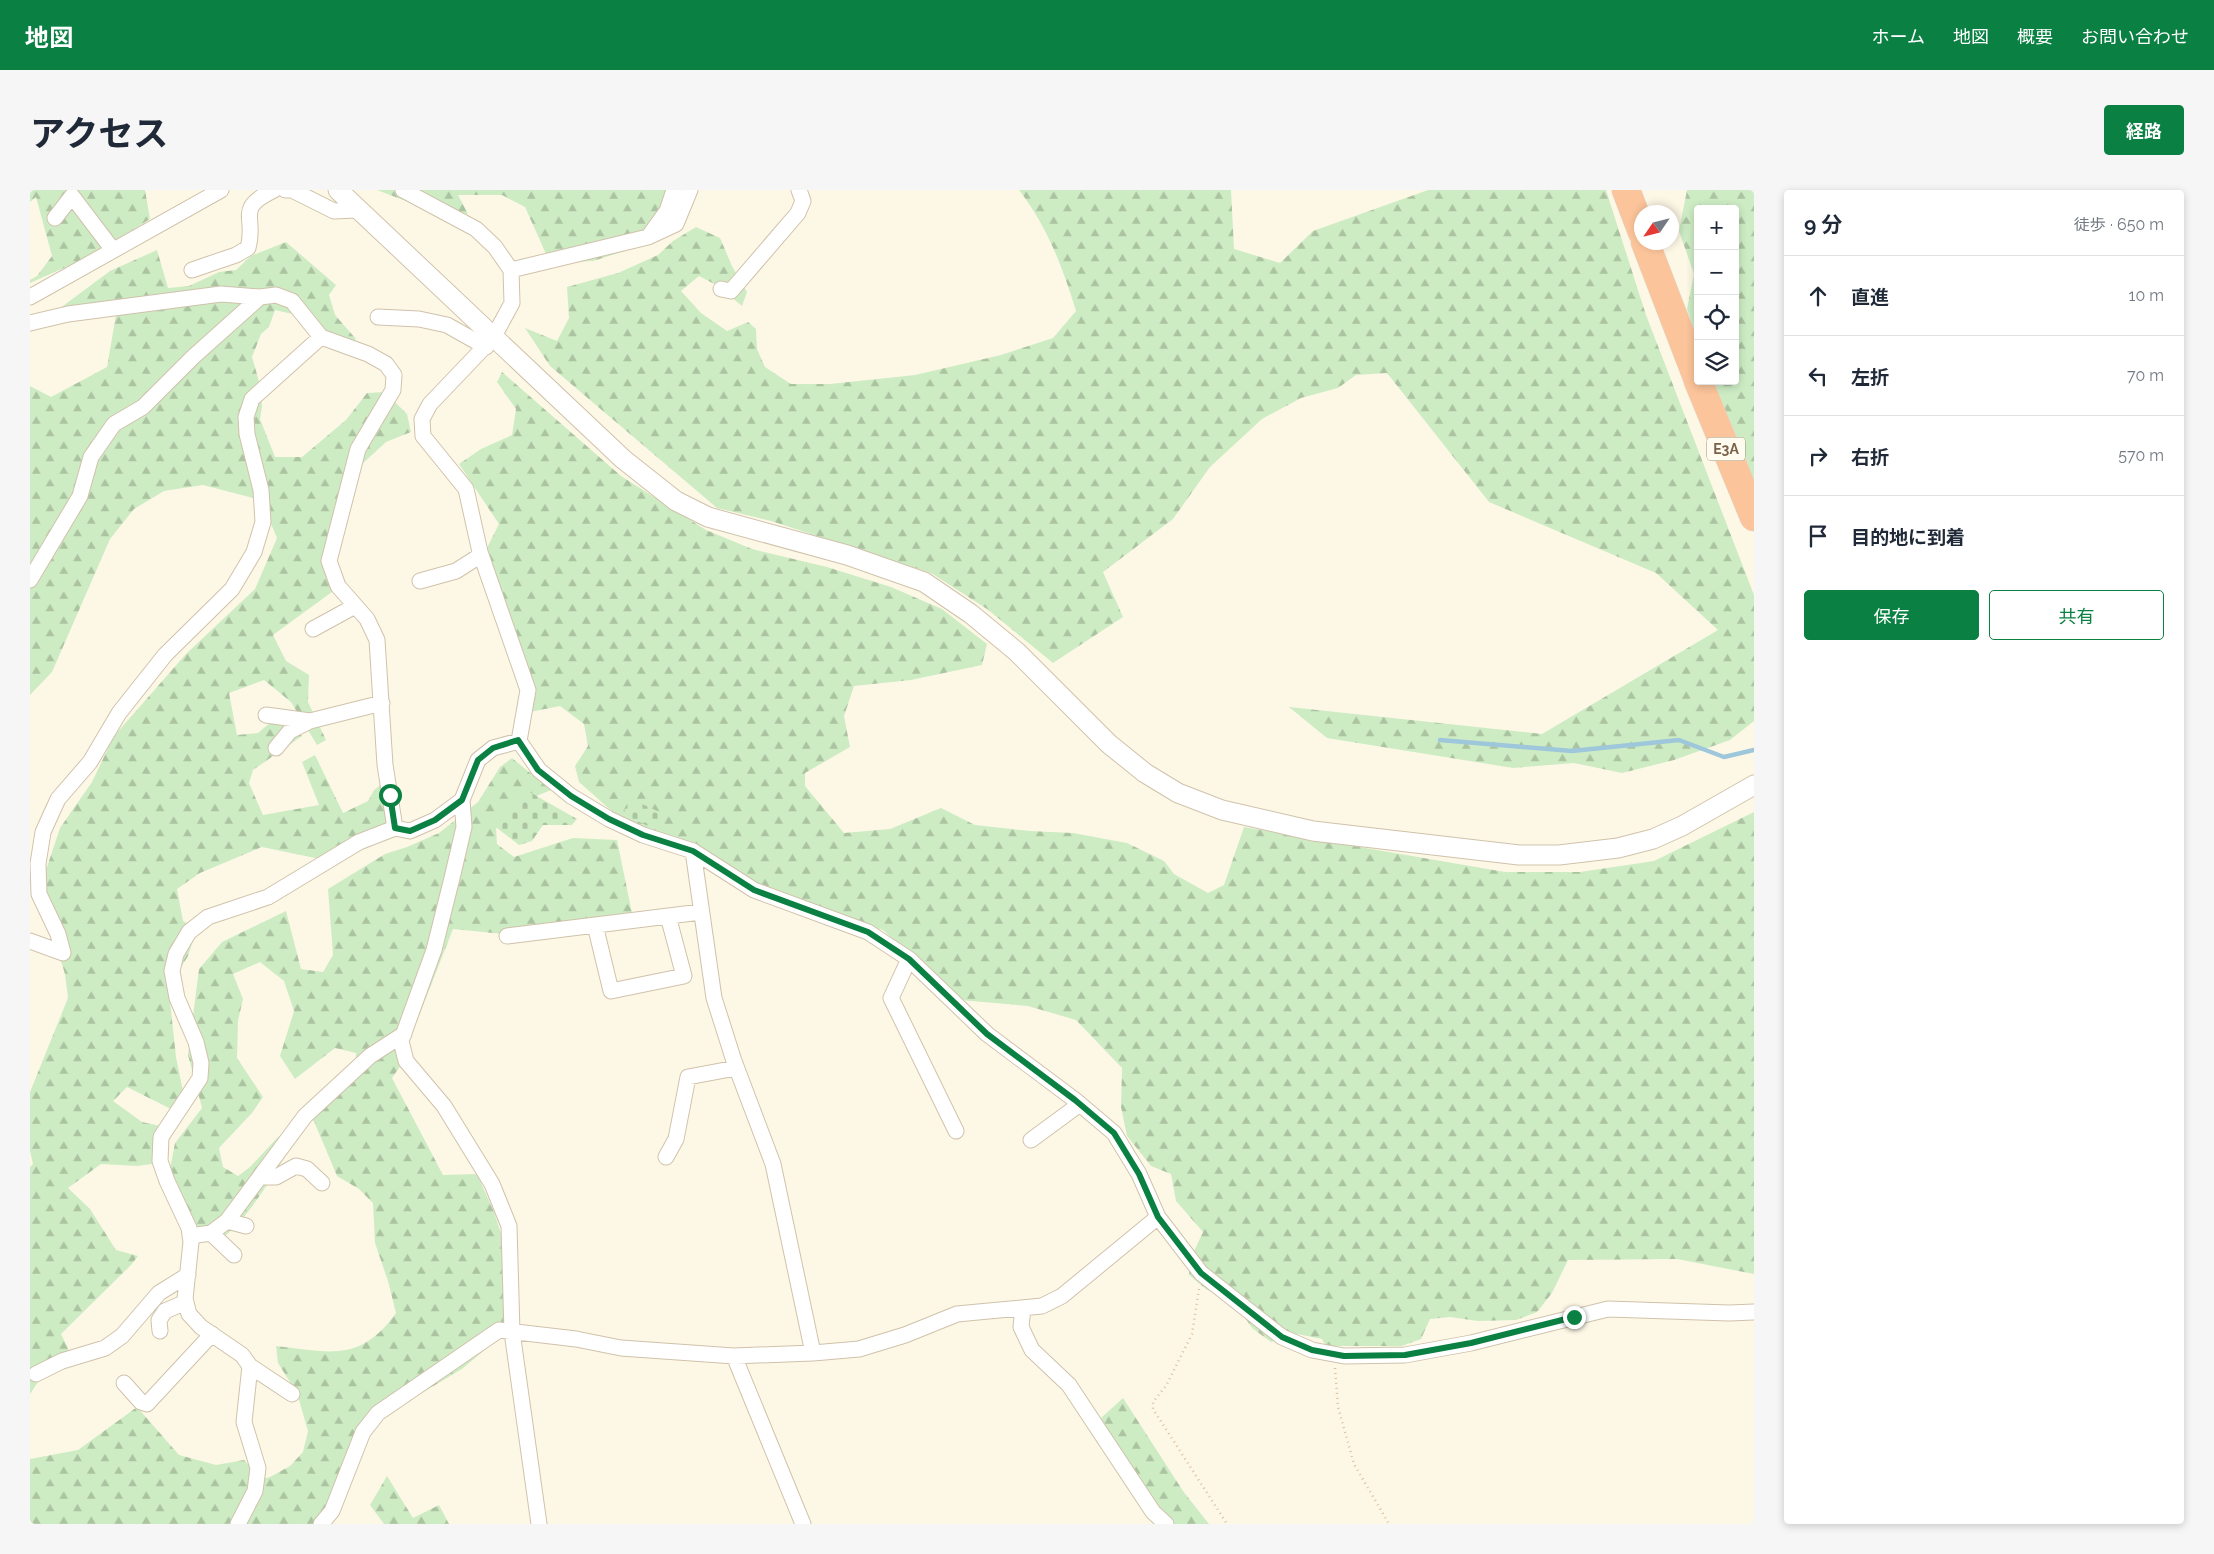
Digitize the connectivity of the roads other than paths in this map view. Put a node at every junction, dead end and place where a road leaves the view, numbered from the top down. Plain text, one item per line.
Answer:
1 (221, 190) edge
2 (274, 190) edge
3 (285, 190) edge
4 (338, 190) edge
5 (403, 190) edge
6 (674, 190) edge
7 (690, 190) edge
8 (799, 190) edge
9 (1626, 190) edge
10 (358, 210) junction
11 (1634, 211) edge
12 (55, 218) dead end
13 (648, 237) junction
14 (113, 250) junction
15 (1648, 250) edge
16 (192, 270) dead end
17 (512, 270) junction
18 (720, 289) dead end
19 (30, 297) edge
20 (260, 297) junction
21 (378, 317) dead end
22 (30, 323) edge
23 (321, 337) junction
24 (490, 342) junction
25 (1694, 370) edge
26 (1700, 385) edge
27 (1754, 517) edge
28 (481, 555) junction
29 (30, 580) edge
30 (420, 581) dead end
31 (355, 606) junction
32 (313, 629) dead end
33 (382, 703) junction
34 (266, 715) dead end
35 (310, 721) junction
36 (518, 740) junction
37 (276, 748) dead end
38 (1754, 786) edge
39 (462, 800) junction
40 (395, 828) junction
41 (693, 851) junction
42 (701, 912) junction
43 (668, 916) junction
44 (595, 925) junction
45 (507, 936) dead end
46 (30, 941) edge
47 (909, 959) junction
48 (404, 1034) junction
49 (736, 1068) junction
50 (1080, 1104) junction
51 (956, 1131) dead end
52 (1031, 1140) dead end
53 (666, 1157) dead end
54 (260, 1177) junction
55 (322, 1184) dead end
56 (1158, 1217) junction
57 (227, 1221) junction
58 (246, 1226) dead end
59 (211, 1233) junction
60 (190, 1236) junction
61 (234, 1255) dead end
62 (188, 1275) junction
63 (186, 1302) junction
64 (1022, 1308) junction
65 (1754, 1312) edge
66 (160, 1331) dead end
67 (512, 1332) junction
68 (212, 1334) junction
69 (812, 1353) junction
70 (734, 1356) junction
71 (250, 1366) junction
72 (36, 1374) dead end
73 (124, 1383) dead end
74 (292, 1394) dead end
75 (238, 1524) edge
76 (322, 1524) edge
77 (539, 1524) edge
78 (803, 1524) edge
79 (1166, 1524) edge

1 - 14 street
2 - 16 street
3 - 10 street
4 - 10 street
5 - 17 street
6 - 13 street
7 - 13 street
8 - 18 street
9 - 11 highway
10 - 24 street
12 - 14 street
13 - 17 street
14 - 19 street
15 - 25 highway, E3A
17 - 24 street
20 - 22 street
20 - 23 street
20 - 29 street
21 - 24 street
23 - 31 street
23 - 46 street
24 - 28 street
24 - 38 street
26 - 27 highway, E3A
28 - 30 street
28 - 36 street
31 - 32 street
31 - 33 street
33 - 35 street
33 - 40 street
34 - 35 street
35 - 37 street
36 - 39 street
36 - 41 street
39 - 40 street
39 - 48 street
40 - 60 street
41 - 42 street
41 - 47 street
42 - 43 street
42 - 49 street
43 - 44 street
43 - 44 street
44 - 45 street
47 - 50 street
47 - 51 street
48 - 54 street
48 - 67 street
49 - 53 street
49 - 69 street
50 - 52 street
50 - 56 street
54 - 55 street
54 - 57 street
56 - 64 street
56 - 65 street
57 - 58 street
57 - 59 street
59 - 60 street
59 - 61 street
60 - 62 street
62 - 63 street
62 - 72 street
63 - 66 street
63 - 68 street
64 - 69 street
64 - 79 street
67 - 70 street
67 - 76 street
67 - 77 street
68 - 71 street
68 - 73 street
69 - 70 street
70 - 78 street
71 - 74 street
71 - 75 street

